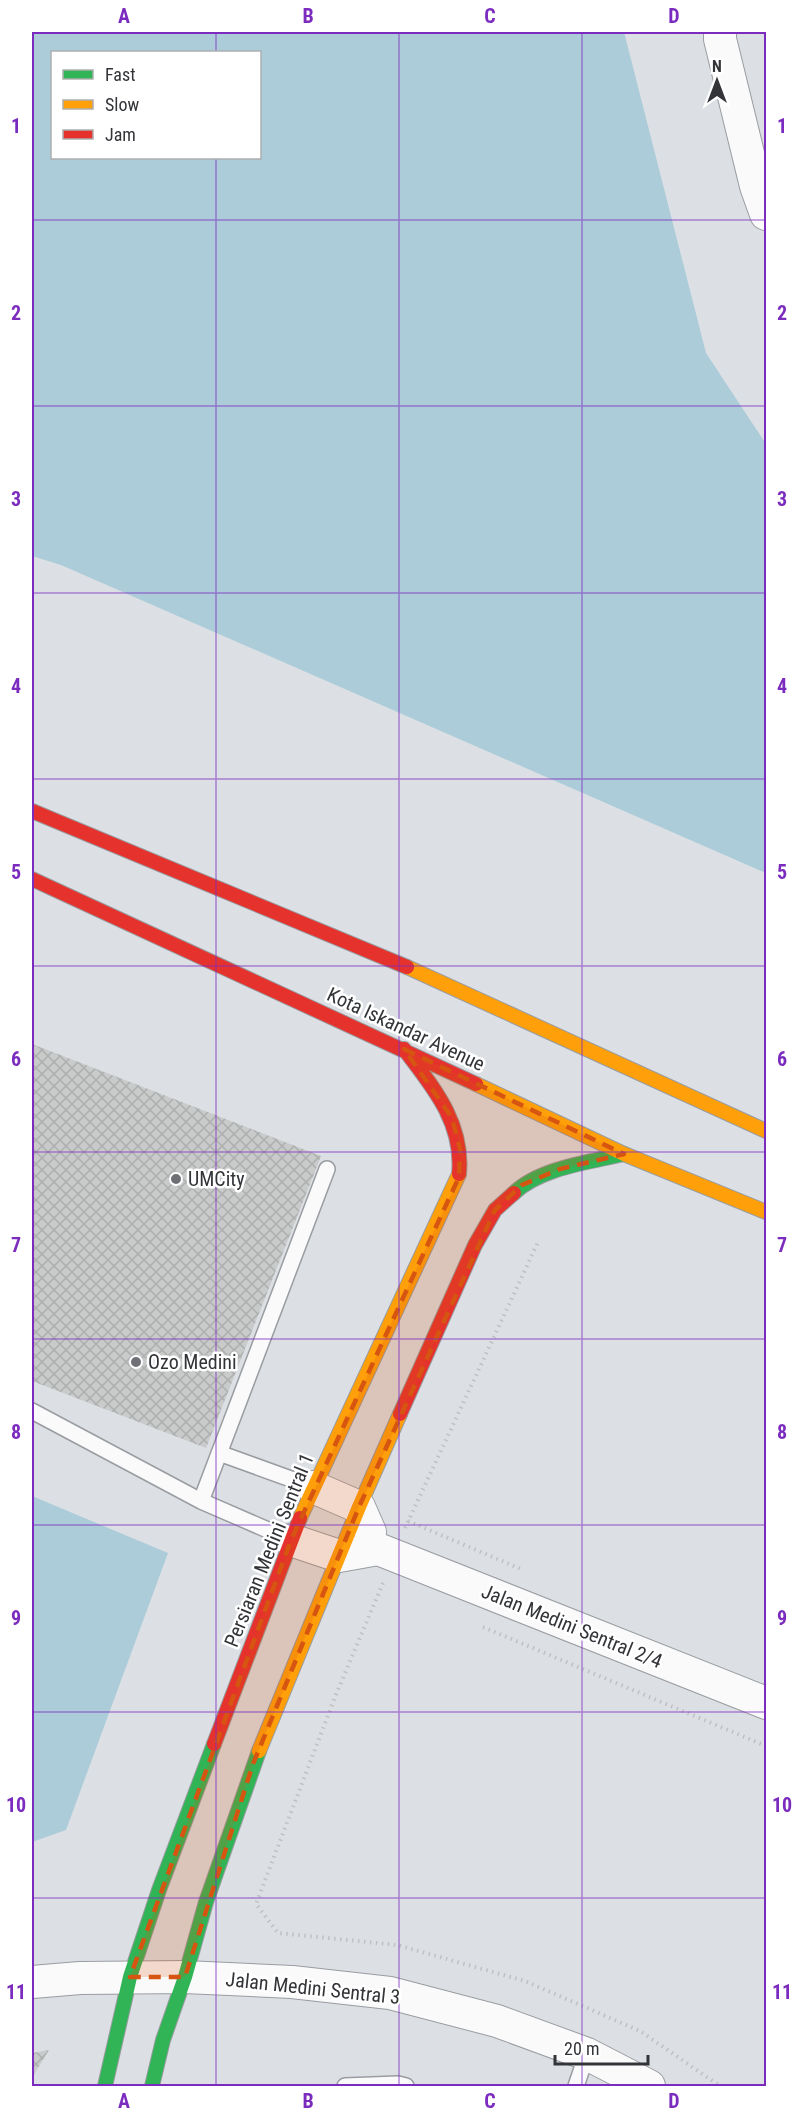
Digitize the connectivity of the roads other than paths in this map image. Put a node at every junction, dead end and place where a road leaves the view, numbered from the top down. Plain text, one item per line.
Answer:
1 (720, 32) edge
2 (766, 214) edge
3 (32, 811) edge
4 (32, 879) edge
5 (404, 1049) junction
6 (766, 1131) edge
7 (624, 1154) junction
8 (327, 1169) dead end
9 (766, 1212) edge
10 (32, 1411) edge
11 (219, 1453) junction
12 (314, 1487) junction
13 (201, 1500) junction
14 (359, 1507) junction
15 (291, 1540) junction
16 (386, 1552) junction
17 (339, 1556) junction
18 (766, 1703) edge
19 (130, 1977) junction
20 (185, 1977) junction
21 (32, 1982) edge
22 (587, 2054) junction
23 (105, 2086) edge
24 (152, 2086) edge
25 (345, 2086) edge
26 (406, 2086) edge
27 (576, 2086) edge
28 (649, 2086) edge

1 - 2 street
3 - 6 main road
4 - 5 main road, Kota Iskandar Avenue
5 - 7 main road, Kota Iskandar Avenue
5 - 12 main road, Persiaran Medini Sentral 1
7 - 9 main road, Kota Iskandar Avenue
7 - 14 main road
8 - 11 lane
10 - 13 lane
11 - 12 lane
11 - 13 lane
12 - 14 street
12 - 15 main road, Persiaran Medini Sentral 1
13 - 15 lane
14 - 16 street
14 - 17 main road
15 - 17 street
15 - 19 main road, Persiaran Medini Sentral 1
16 - 17 street
16 - 18 street, Jalan Medini Sentral 2/4
17 - 20 main road
19 - 20 street, Jalan Medini Sentral 3
19 - 21 street, Jalan Medini Sentral 3
19 - 23 main road, Persiaran Medini Sentral 1
20 - 22 street, Jalan Medini Sentral 3
20 - 24 main road
22 - 27 lane
22 - 28 street, Jalan Medini Sentral 3
25 - 26 lane

